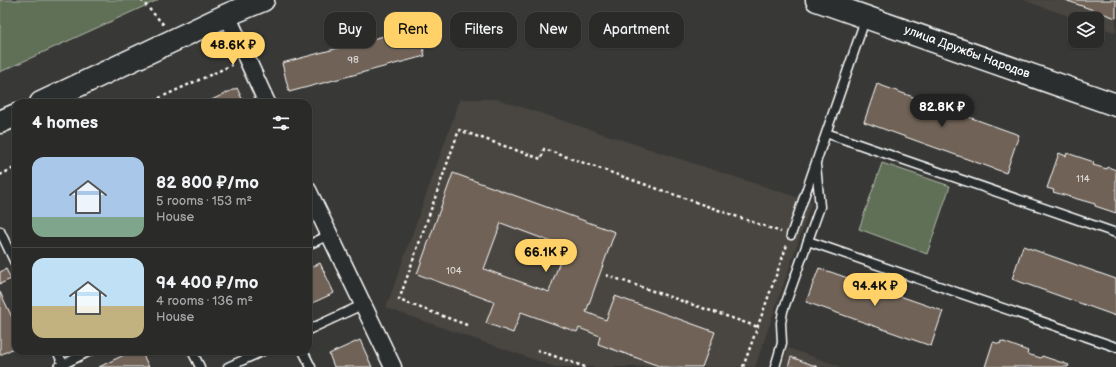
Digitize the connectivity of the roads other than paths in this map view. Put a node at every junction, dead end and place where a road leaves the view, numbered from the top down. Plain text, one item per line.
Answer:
1 (263, 0) edge
2 (817, 0) edge
3 (227, 15) junction
4 (866, 17) junction
5 (52, 99) edge
6 (265, 99) edge
7 (1116, 105) edge
8 (12, 117) edge
9 (0, 122) edge
10 (826, 133) junction
11 (816, 163) junction
12 (312, 199) edge
13 (0, 231) edge
14 (1116, 233) edge
15 (790, 235) road end
16 (329, 236) junction
17 (808, 241) junction
18 (312, 243) edge
19 (12, 256) edge
20 (362, 305) junction
21 (312, 328) edge
22 (1116, 347) edge
23 (58, 355) edge
24 (82, 355) edge
25 (194, 355) edge
26 (254, 355) edge
27 (306, 355) edge
28 (60, 366) edge
29 (200, 367) edge
30 (228, 367) edge
31 (311, 367) edge
32 (393, 367) edge
33 (775, 367) edge

1 - 3 street
2 - 4 street, улица Дружбы Народов
3 - 5 street
3 - 6 street
4 - 7 street, улица Дружбы Народов
4 - 10 lane
8 - 9 street
10 - 11 lane
10 - 14 lane
11 - 15 lane
11 - 17 lane
12 - 16 street
13 - 19 lane
16 - 18 lane
16 - 20 street
17 - 22 lane
17 - 33 lane
20 - 21 lane
20 - 32 street
23 - 28 lane
24 - 28 lane
25 - 29 lane
26 - 30 lane
27 - 31 lane

